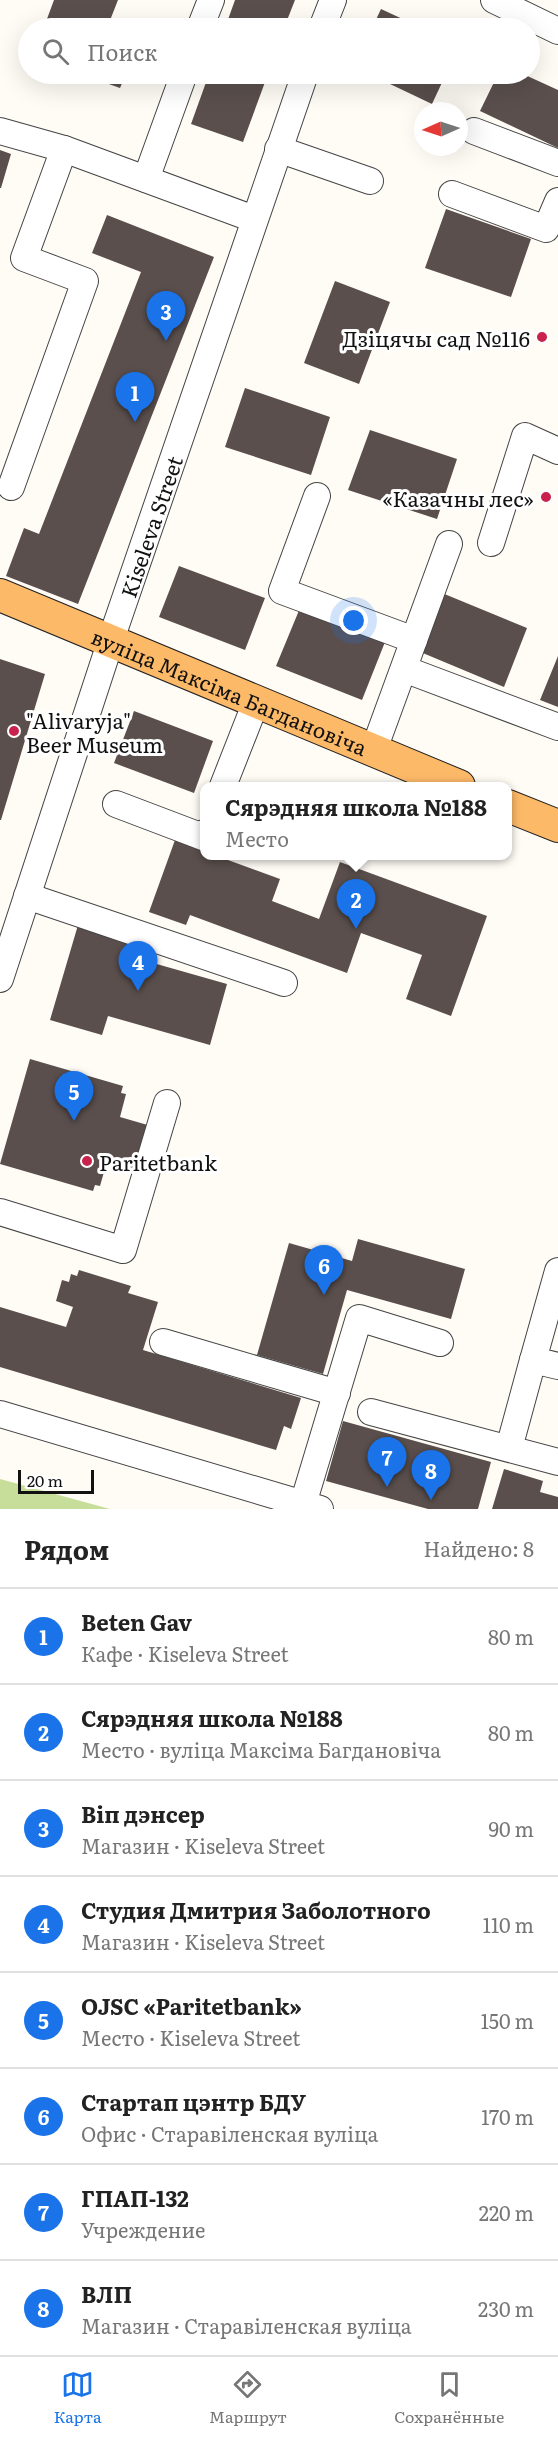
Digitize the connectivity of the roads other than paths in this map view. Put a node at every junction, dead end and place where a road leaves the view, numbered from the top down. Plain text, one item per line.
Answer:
1 (210, 0) edge
2 (333, 0) edge
3 (494, 0) edge
4 (204, 18) edge
5 (326, 18) edge
6 (531, 18) edge
7 (540, 22) edge
8 (558, 31) edge
9 (180, 84) edge
10 (301, 84) edge
11 (0, 131) edge
12 (474, 131) dead end
13 (278, 149) junction
14 (64, 150) junction
15 (558, 163) edge
16 (146, 179) junction
17 (370, 181) dead end
18 (452, 194) dead end
19 (558, 201) edge
20 (254, 219) junction
21 (558, 451) edge
22 (11, 487) dead end
23 (317, 496) dead end
24 (491, 543) dead end
25 (449, 544) dead end
26 (0, 595) edge
27 (414, 640) junction
28 (111, 643) junction
29 (404, 669) junction
30 (255, 702) junction
31 (558, 727) edge
32 (373, 752) junction
33 (225, 782) edge
34 (449, 782) edge
35 (116, 804) dead end
36 (512, 808) edge
37 (558, 826) edge
38 (200, 836) edge
39 (27, 896) junction
40 (0, 980) edge
41 (284, 983) dead end
42 (167, 1102) dead end
43 (0, 1212) edge
44 (558, 1271) edge
45 (163, 1342) dead end
46 (440, 1343) dead end
47 (532, 1360) junction
48 (558, 1366) edge
49 (337, 1393) junction
50 (371, 1412) dead end
51 (0, 1414) edge
52 (509, 1449) junction
53 (558, 1462) edge
54 (311, 1507) edge

1 - 4 street
2 - 5 street
3 - 6 street
7 - 8 street
9 - 16 street
10 - 13 street, Kiseleva Street
11 - 14 street
12 - 15 street
13 - 17 street
13 - 20 street, Kiseleva Street
14 - 16 street
14 - 22 street
16 - 20 street
18 - 19 street
20 - 28 street, Kiseleva Street
21 - 24 street
23 - 27 street
25 - 27 street
26 - 28 main road, вуліца Максіма Багдановіча
27 - 29 street
28 - 30 main road, вуліца Максіма Багдановіча
28 - 39 street, Kiseleva Street
29 - 31 street
29 - 32 street
30 - 32 main road, вуліца Максіма Багдановіча
30 - 33 street
32 - 34 main road, вуліца Максіма Багдановіча
35 - 38 street
36 - 37 main road
39 - 40 street, Kiseleva Street
39 - 41 street
42 - 43 street
44 - 47 street
45 - 49 street
46 - 49 street
47 - 48 street
47 - 52 street
49 - 54 street
50 - 52 street
51 - 54 street
52 - 53 street

